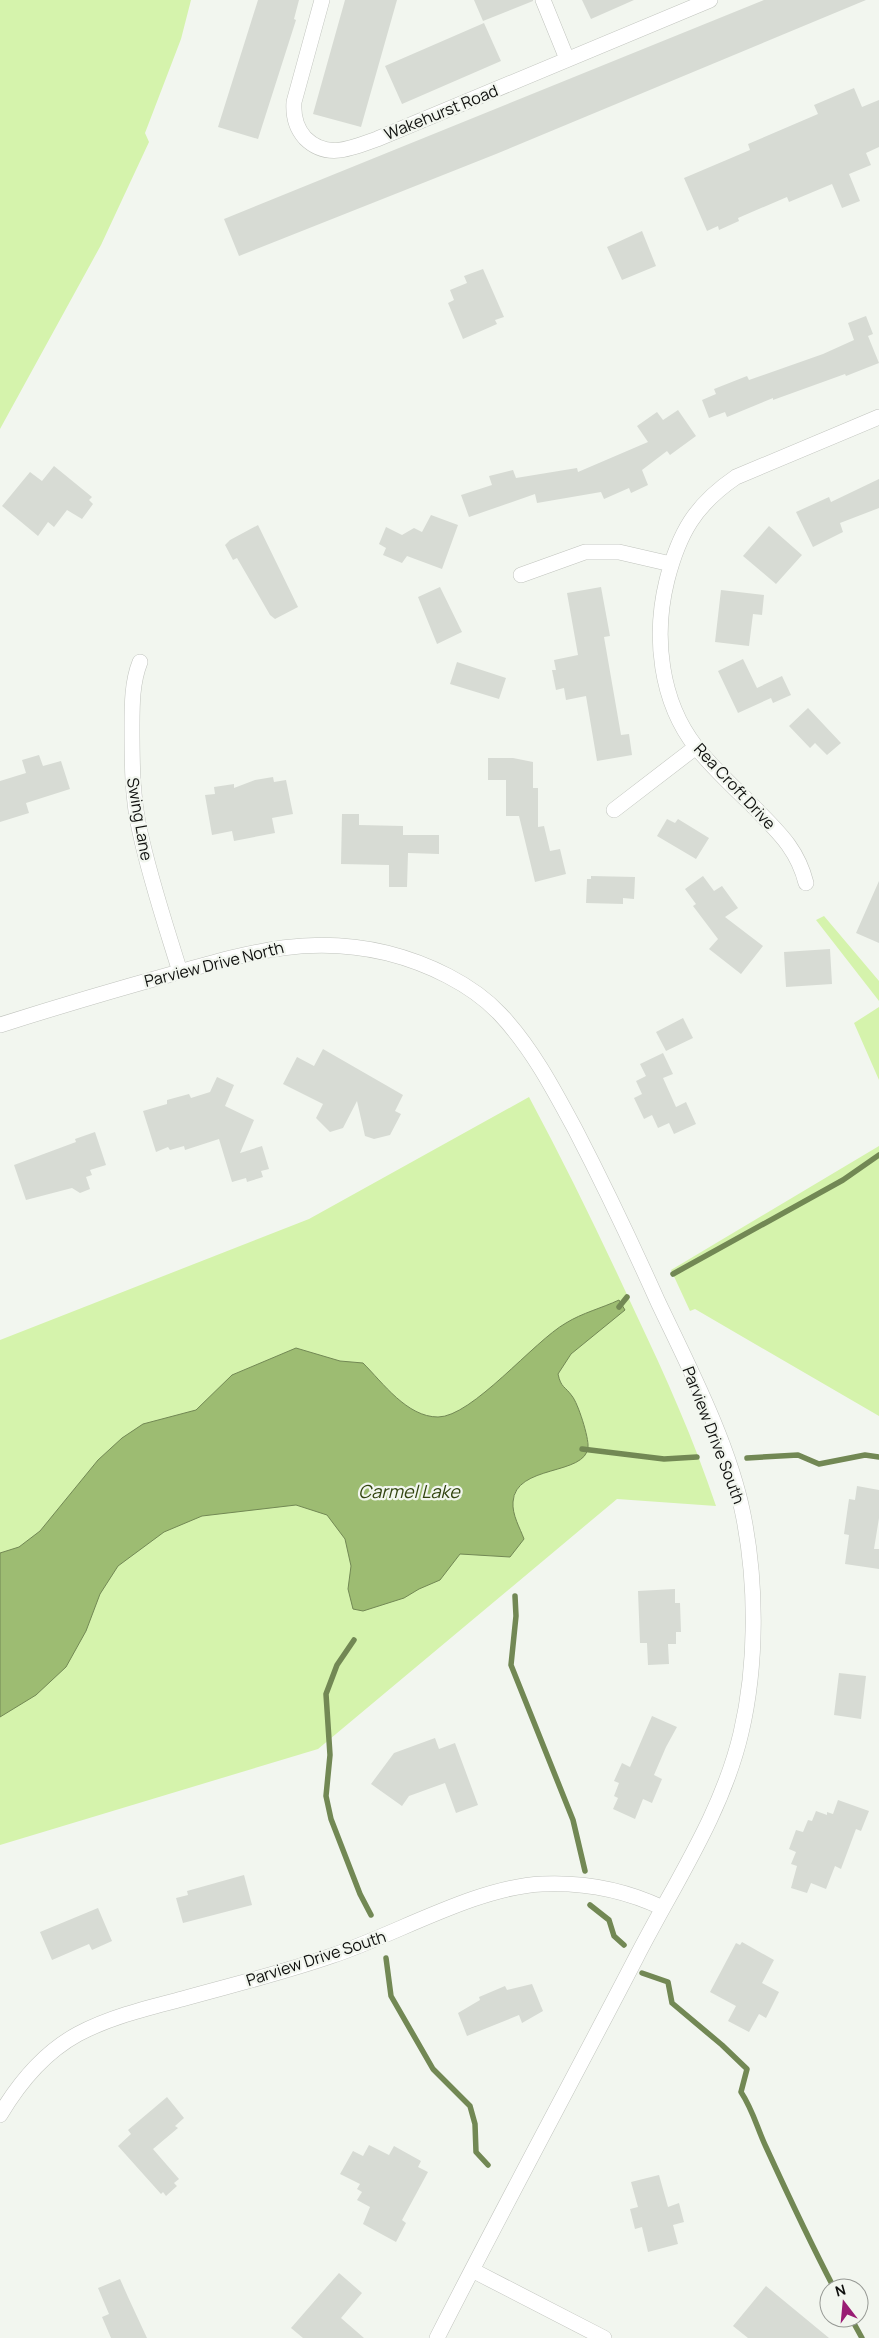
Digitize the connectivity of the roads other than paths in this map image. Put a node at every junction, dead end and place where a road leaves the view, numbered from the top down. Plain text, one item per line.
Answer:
1 (322, 0) edge
2 (543, 0) edge
3 (710, 0) edge
4 (567, 59) junction
5 (879, 417) edge
6 (671, 564) junction
7 (521, 575) dead end
8 (140, 662) dead end
9 (696, 747) junction
10 (614, 810) dead end
11 (806, 883) dead end
12 (180, 972) junction
13 (0, 1025) edge
14 (540, 1068) joint
15 (663, 1908) junction
16 (0, 2115) edge
17 (472, 2270) junction
18 (437, 2338) edge
19 (604, 2338) edge

1 - 4 street, Wakehurst Road
2 - 4 street
3 - 4 street, Wakehurst Road
5 - 6 street, Rea Croft Drive
6 - 7 street
6 - 9 street, Rea Croft Drive
8 - 12 street, Swing Lane
9 - 10 street
9 - 11 street, Rea Croft Drive
12 - 13 street, Parview Drive North
12 - 14 street, Parview Drive North
14 - 15 street, Parview Drive South
15 - 16 street, Parview Drive South
15 - 17 street, Parview Drive South
17 - 18 street, Parview Drive South
17 - 19 street

